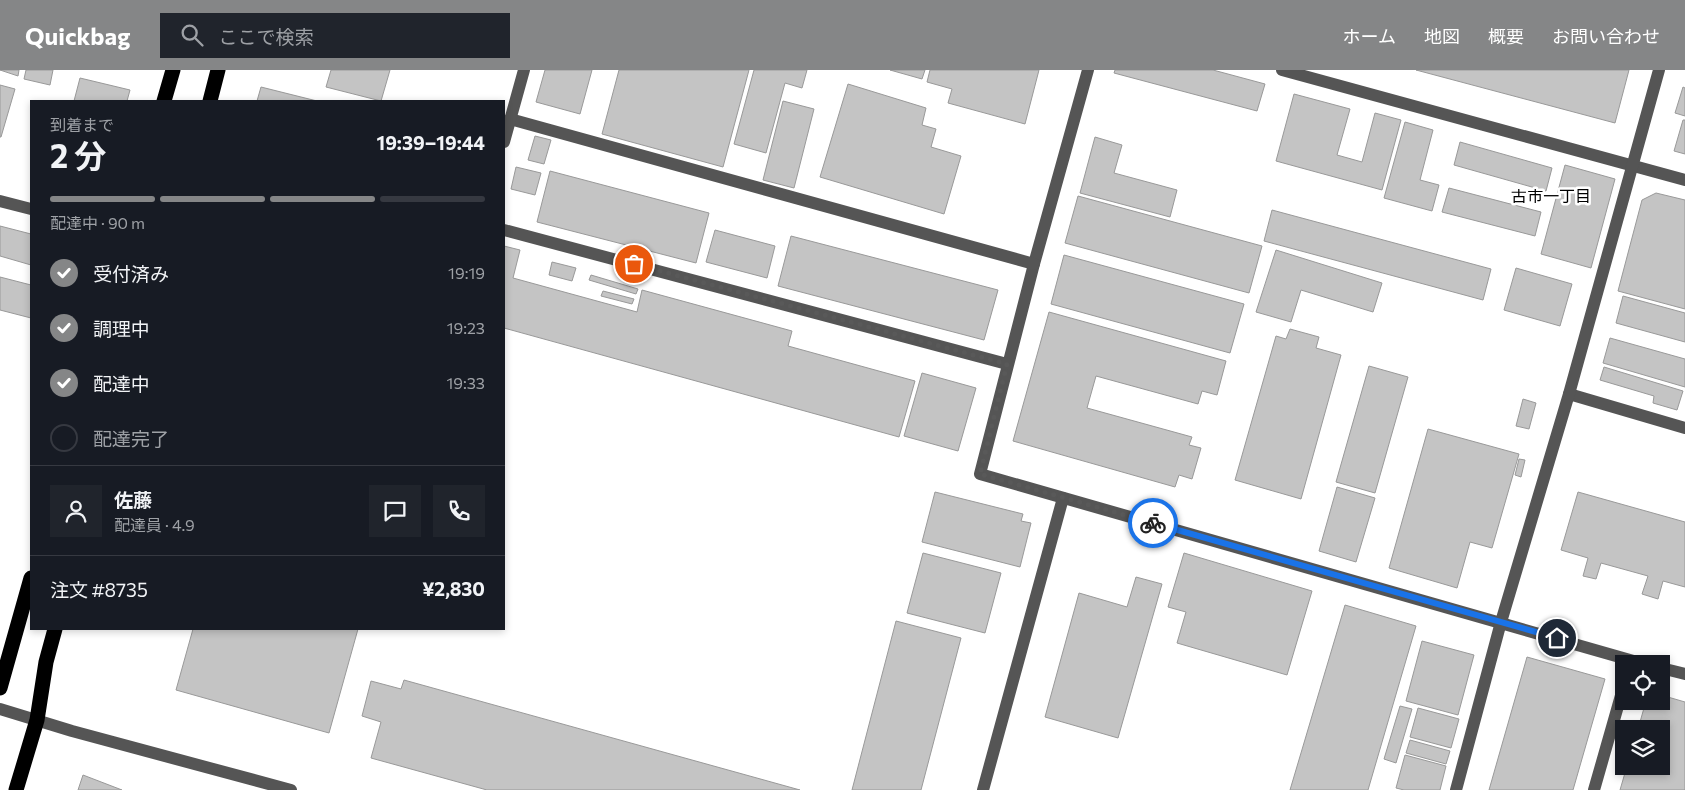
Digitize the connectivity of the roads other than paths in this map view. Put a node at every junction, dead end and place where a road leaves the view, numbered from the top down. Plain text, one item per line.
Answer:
1 (173, 70) edge
2 (218, 70) edge
3 (524, 70) edge
4 (1088, 70) edge
5 (1282, 70) edge
6 (1659, 70) edge
7 (164, 100) edge
8 (210, 100) edge
9 (510, 119) junction
10 (505, 138) edge
11 (1632, 164) junction
12 (1685, 180) edge
13 (0, 201) edge
14 (30, 209) edge
15 (505, 230) edge
16 (1034, 264) junction
17 (1007, 364) junction
18 (1569, 394) junction
19 (1685, 428) edge
20 (1063, 498) junction
21 (30, 582) edge
22 (1501, 622) junction
23 (55, 630) edge
24 (1615, 657) edge
25 (1670, 670) edge
26 (1685, 674) edge
27 (0, 688) edge
28 (0, 709) edge
29 (1617, 710) edge
30 (37, 720) junction
31 (16, 790) edge
32 (291, 790) edge
33 (983, 790) edge
34 (1456, 790) edge
35 (1594, 790) edge

1 - 7 highway
2 - 8 highway
3 - 9 street
4 - 16 street
5 - 11 street
6 - 11 street
9 - 10 street
9 - 16 street
11 - 12 street
11 - 18 street
13 - 14 street
15 - 17 street
16 - 17 street
17 - 20 street
18 - 19 street
18 - 22 street
20 - 22 street
20 - 33 street
21 - 27 highway
22 - 24 street
22 - 34 street
23 - 30 highway
25 - 26 street
28 - 30 street
29 - 35 street
30 - 31 highway
30 - 32 street

